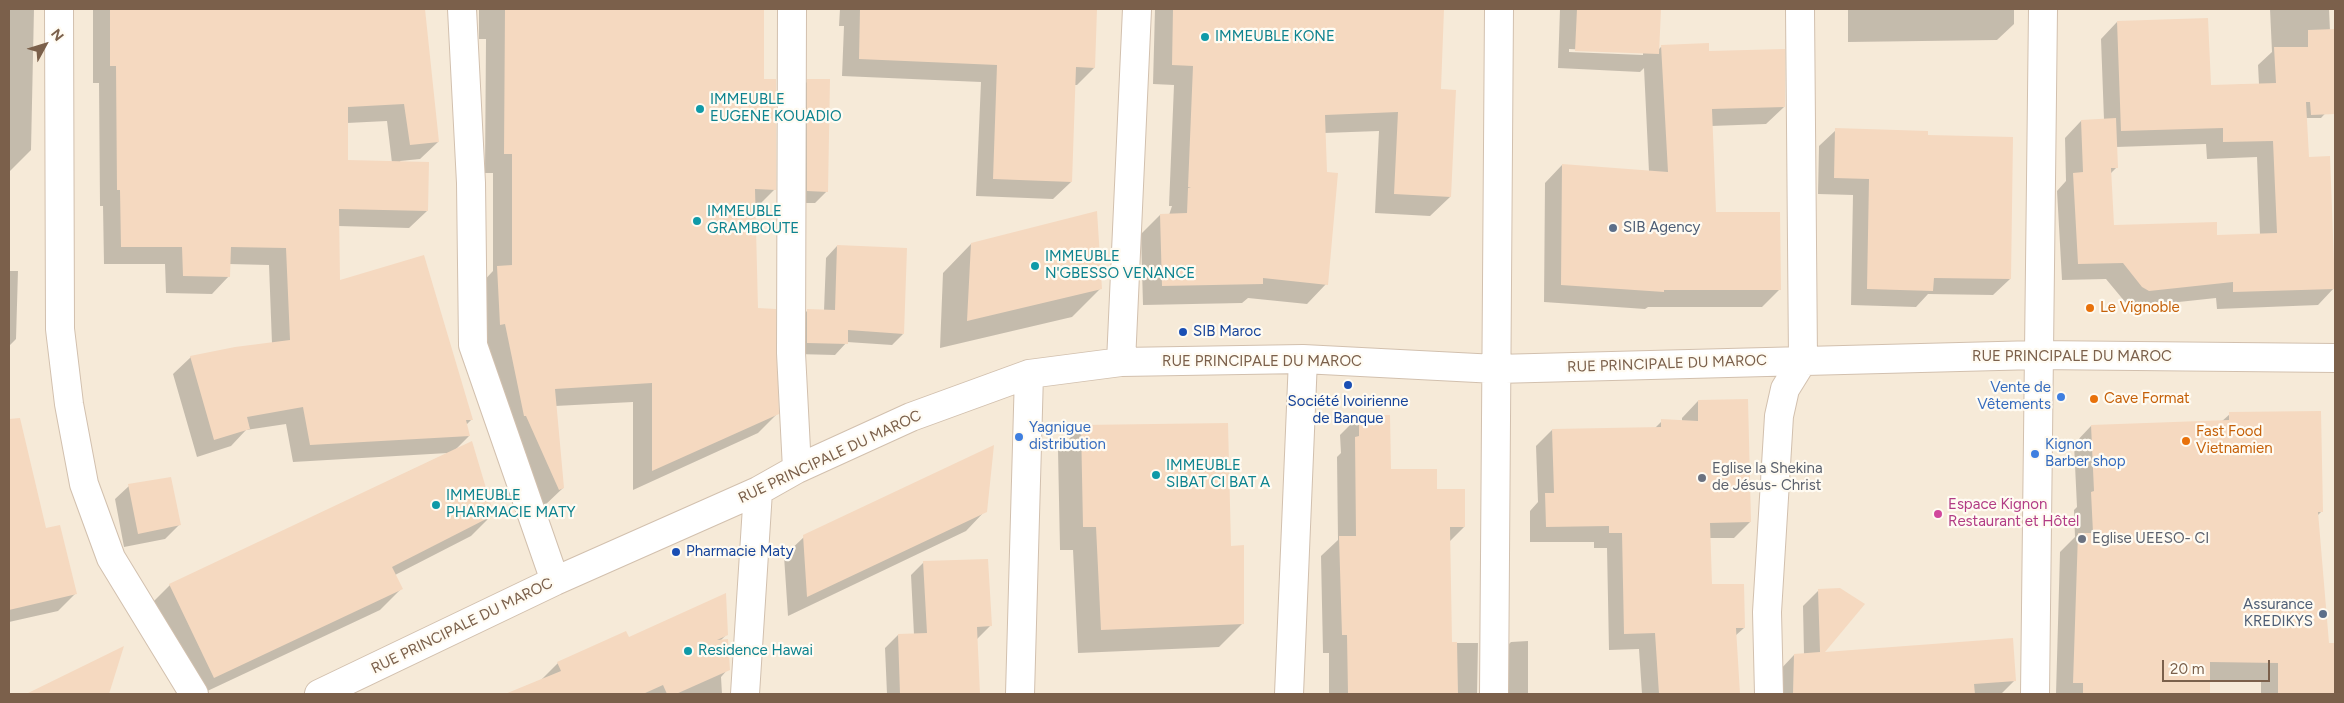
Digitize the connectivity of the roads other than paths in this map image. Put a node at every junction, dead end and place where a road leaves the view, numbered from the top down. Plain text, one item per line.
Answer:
1 (59, 9) edge
2 (462, 9) edge
3 (792, 9) edge
4 (1137, 9) edge
5 (1499, 9) edge
6 (1800, 9) edge
7 (2043, 9) edge
8 (2037, 355) junction
9 (2335, 358) edge
10 (1303, 360) junction
11 (1803, 360) junction
12 (1121, 362) junction
13 (1496, 370) junction
14 (1029, 374) junction
15 (797, 469) junction
16 (758, 491) junction
17 (555, 581) junction
18 (194, 694) edge
19 (319, 694) edge
20 (745, 694) edge
21 (1020, 694) edge
22 (1289, 694) edge
23 (1494, 694) edge
24 (1769, 694) edge
25 (2035, 694) edge

1 - 18 street
2 - 17 street
3 - 15 street
4 - 12 street
5 - 13 street
6 - 11 street
7 - 8 street
8 - 9 street, RUE PRINCIPALE DU MAROC
8 - 11 street, RUE PRINCIPALE DU MAROC
8 - 25 street
10 - 12 street, RUE PRINCIPALE DU MAROC
10 - 13 street, RUE PRINCIPALE DU MAROC
10 - 22 street
11 - 13 street, RUE PRINCIPALE DU MAROC
11 - 24 street
12 - 14 street, RUE PRINCIPALE DU MAROC
13 - 23 street
14 - 15 street, RUE PRINCIPALE DU MAROC
14 - 21 street
15 - 16 street, RUE PRINCIPALE DU MAROC
16 - 17 street, RUE PRINCIPALE DU MAROC
16 - 20 street
17 - 19 street, RUE PRINCIPALE DU MAROC

